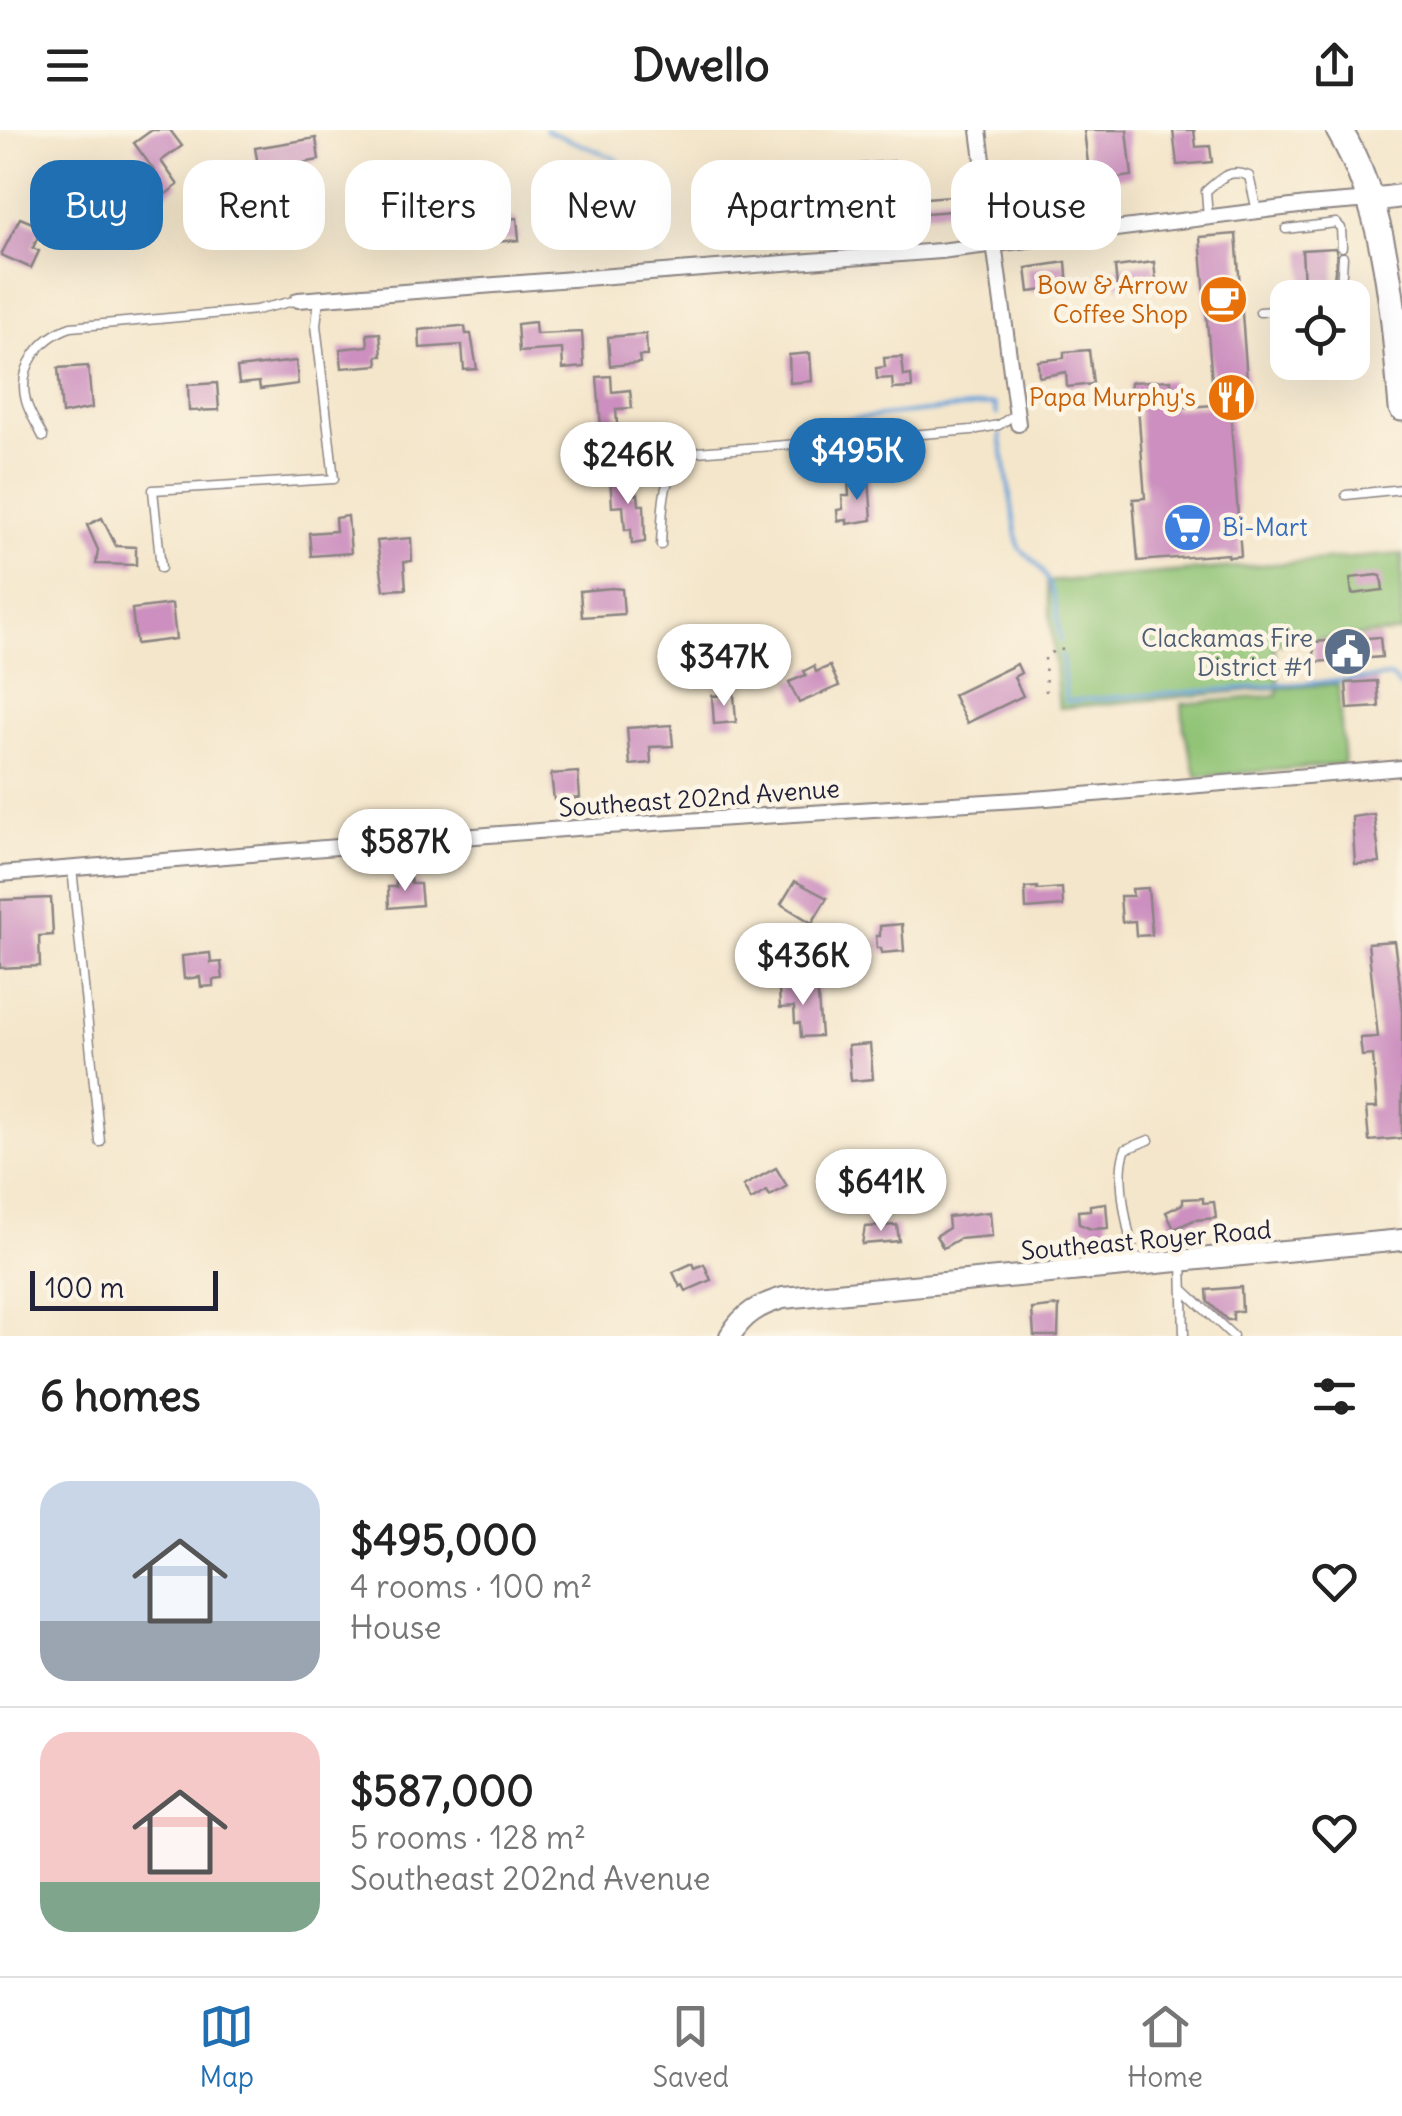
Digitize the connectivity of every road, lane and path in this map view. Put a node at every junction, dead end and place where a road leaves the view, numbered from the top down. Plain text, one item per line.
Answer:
1 (979, 130) edge
2 (1339, 130) edge
3 (983, 160) edge
4 (1402, 196) edge
5 (1371, 200) junction
6 (1257, 211) junction
7 (1208, 218) junction
8 (1121, 229) edge
9 (1286, 229) dead end
10 (951, 249) edge
11 (997, 250) edge
12 (1341, 280) edge
13 (319, 299) junction
14 (298, 300) joint
15 (1270, 311) edge
16 (1260, 312) dead end
17 (1402, 408) edge
18 (1018, 418) joint
19 (43, 437) dead end
20 (1402, 489) edge
21 (1346, 495) dead end
22 (661, 546) dead end
23 (160, 568) dead end
24 (1066, 649) dead end
25 (1046, 692) dead end
26 (1402, 768) edge
27 (72, 868) junction
28 (0, 874) edge
29 (1149, 1140) dead end
30 (100, 1142) dead end
31 (1402, 1240) edge
32 (1182, 1261) junction
33 (1136, 1266) junction
34 (1185, 1291) junction
35 (730, 1336) edge
36 (1184, 1336) edge
37 (1233, 1336) edge

1 - 3 street
2 - 5 highway
4 - 5 main road
5 - 6 street
5 - 17 highway
6 - 7 street
6 - 7 lane
7 - 8 street
9 - 12 lane
10 - 13 street
11 - 18 street
13 - 14 street
13 - 23 lane
14 - 19 lane
15 - 16 lane
18 - 22 lane
20 - 21 lane
24 - 25 path
26 - 27 street, Southeast 202nd Avenue
27 - 28 street, Southeast 202nd Avenue
27 - 30 lane
29 - 33 lane
31 - 32 street, Southeast Royer Road
32 - 33 street, Southeast Royer Road
32 - 34 lane
33 - 35 street, Southeast Royer Road
34 - 36 lane
34 - 37 lane

